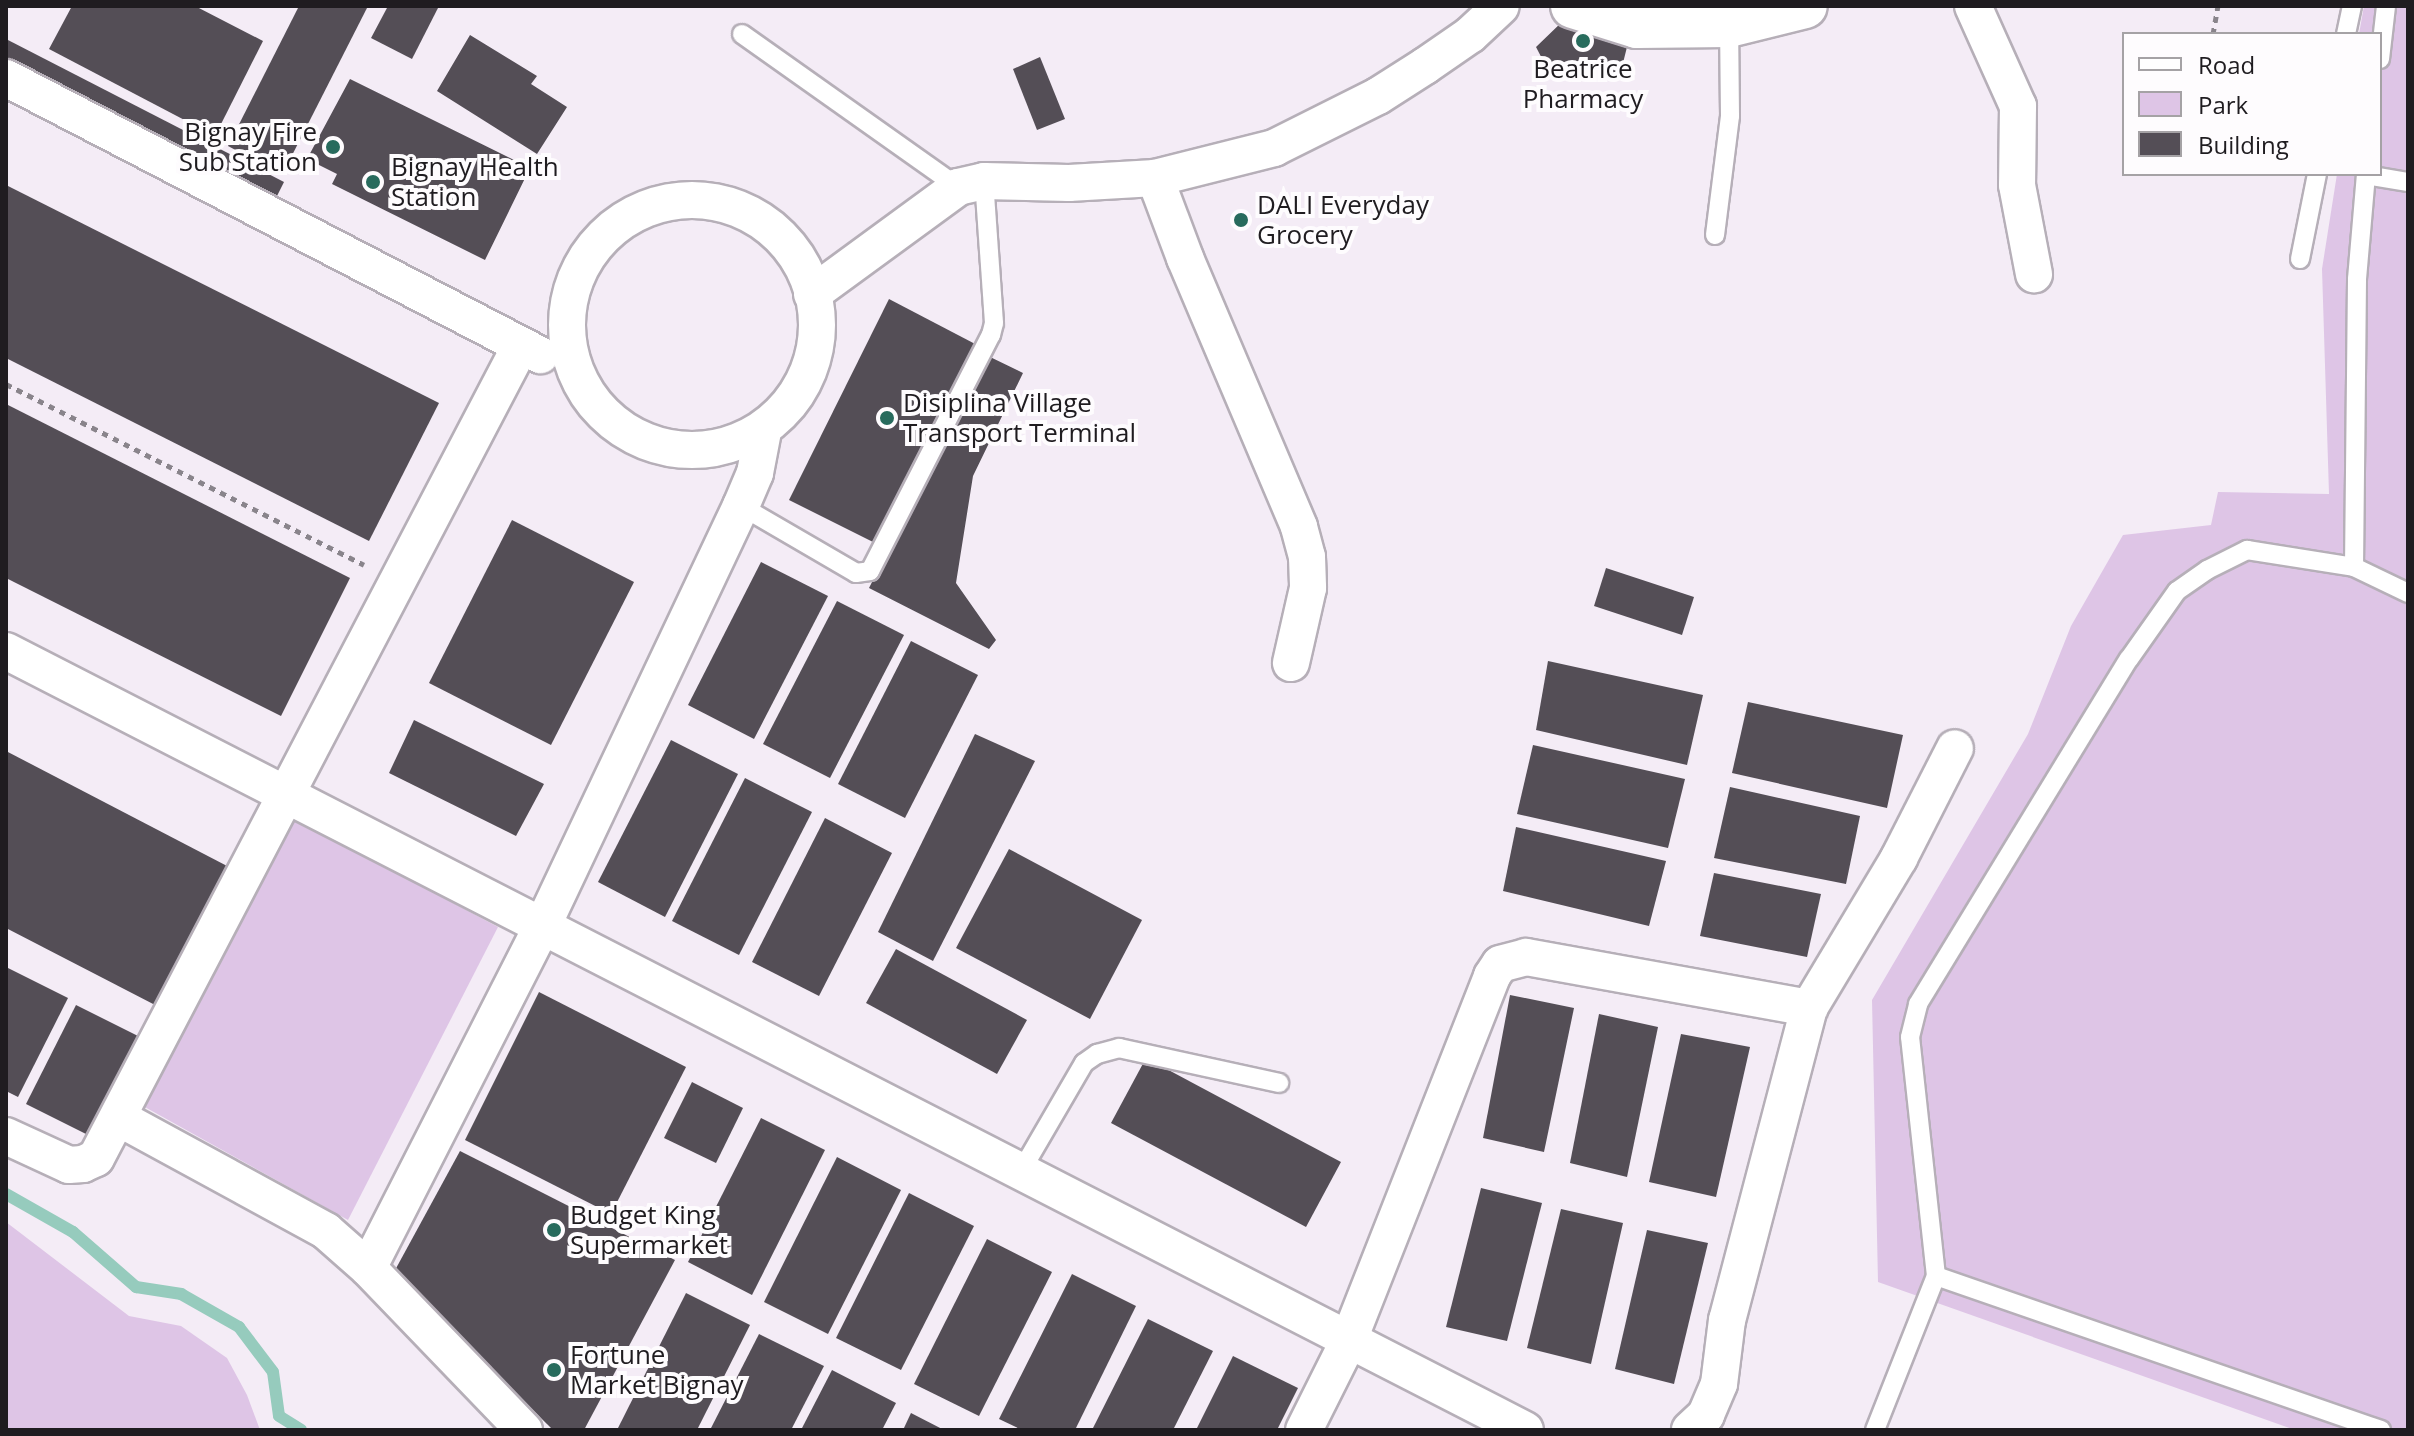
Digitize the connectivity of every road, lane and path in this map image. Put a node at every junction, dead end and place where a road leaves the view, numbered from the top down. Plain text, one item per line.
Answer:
1 (1501, 6) edge
2 (1573, 6) edge
3 (1805, 6) edge
4 (1973, 6) edge
5 (2218, 6) edge
6 (2352, 6) edge
7 (2386, 6) edge
8 (1729, 25) junction
9 (2213, 32) edge
10 (2346, 32) edge
11 (742, 34) dead end
12 (2382, 41) edge
13 (6, 78) edge
14 (2317, 176) edge
15 (2366, 176) edge
16 (2376, 176) edge
17 (1155, 178) junction
18 (2408, 182) edge
19 (971, 184) junction
20 (1715, 235) dead end
21 (2300, 259) dead end
22 (2034, 274) dead end
23 (812, 294) junction
24 (521, 345) junction
25 (574, 372) junction
26 (6, 384) edge
27 (763, 431) junction
28 (741, 506) junction
29 (2354, 567) junction
30 (397, 582) junction
31 (2408, 593) edge
32 (6, 651) edge
33 (1291, 663) dead end
34 (1955, 748) dead end
35 (286, 792) junction
36 (542, 927) junction
37 (1809, 1008) junction
38 (1279, 1083) dead end
39 (119, 1118) junction
40 (6, 1136) edge
41 (1020, 1173) junction
42 (368, 1268) junction
43 (1936, 1276) junction
44 (1348, 1342) junction
45 (524, 1430) edge
46 (1304, 1430) edge
47 (1525, 1430) edge
48 (1690, 1430) edge
49 (1875, 1430) edge
50 (2381, 1430) edge

1 - 17 street
2 - 8 main road
3 - 8 main road
4 - 22 street
5 - 9 path
6 - 10 lane
7 - 12 lane
8 - 20 lane
11 - 19 lane
13 - 24 street
14 - 21 lane
15 - 29 lane
16 - 18 lane
17 - 19 street
17 - 33 street
19 - 23 street
19 - 28 lane
23 - 25 street
23 - 27 street
24 - 25 street
24 - 30 street
25 - 27 street
26 - 30 path
27 - 28 street
28 - 36 street
29 - 31 lane
29 - 43 lane
30 - 35 street
32 - 35 street
34 - 37 street
35 - 36 street
35 - 39 street
36 - 41 street
36 - 42 street
37 - 44 street
37 - 48 street
38 - 41 lane
39 - 40 street
39 - 42 street
41 - 44 street
42 - 45 street
43 - 49 lane
43 - 50 lane
44 - 46 street
44 - 47 street

